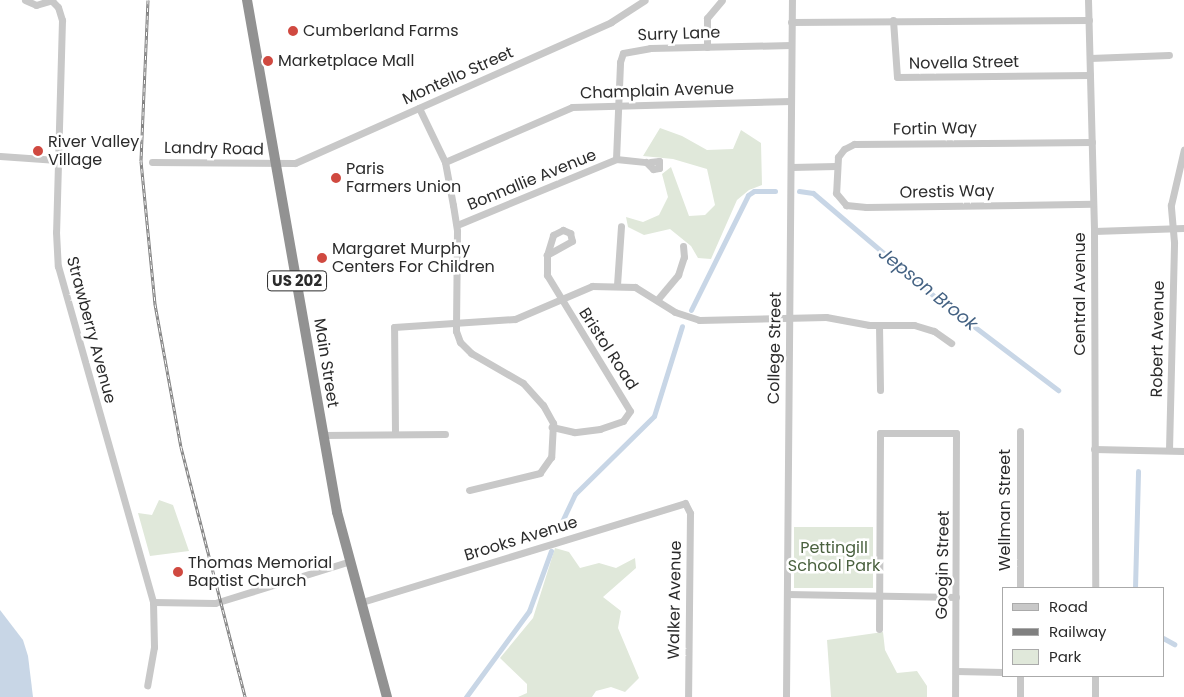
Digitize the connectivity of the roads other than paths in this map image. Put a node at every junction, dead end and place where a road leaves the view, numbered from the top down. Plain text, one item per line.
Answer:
1 (25, 0) edge
2 (52, 0) edge
3 (247, 0) edge
4 (645, 0) edge
5 (722, 0) edge
6 (792, 0) edge
7 (1088, 0) edge
8 (893, 20) junction
9 (1089, 20) junction
10 (791, 22) junction
11 (791, 45) junction
12 (706, 46) junction
13 (1169, 55) dead end
14 (1090, 58) junction
15 (1090, 75) junction
16 (791, 102) junction
17 (619, 105) junction
18 (419, 108) junction
19 (1092, 142) junction
20 (1184, 149) edge
21 (0, 156) edge
22 (616, 159) junction
23 (57, 160) junction
24 (152, 162) dead end
25 (445, 162) junction
26 (650, 162) dead end
27 (277, 164) junction
28 (791, 166) junction
29 (836, 166) junction
30 (1093, 204) junction
31 (456, 225) junction
32 (620, 226) dead end
33 (1172, 228) junction
34 (1184, 228) edge
35 (1094, 231) junction
36 (683, 246) dead end
37 (547, 255) dead end
38 (617, 285) junction
39 (560, 299) junction
40 (657, 300) junction
41 (789, 320) junction
42 (456, 323) junction
43 (879, 325) junction
44 (951, 344) dead end
45 (880, 390) dead end
46 (552, 427) junction
47 (1020, 431) dead end
48 (395, 434) junction
49 (445, 434) dead end
50 (322, 435) junction
51 (1094, 449) junction
52 (1168, 450) junction
53 (1184, 450) edge
54 (469, 490) dead end
55 (687, 504) joint
56 (351, 561) junction
57 (1020, 587) edge
58 (1095, 587) edge
59 (787, 594) junction
60 (878, 594) junction
61 (956, 597) junction
62 (153, 602) junction
63 (362, 602) junction
64 (879, 629) dead end
65 (956, 671) junction
66 (1002, 672) edge
67 (1020, 677) edge
68 (1096, 677) edge
69 (147, 685) dead end
70 (387, 697) edge
71 (688, 697) edge
72 (786, 697) edge
73 (955, 697) edge
74 (1020, 697) edge
75 (1096, 697) edge

1 - 2 street, Strawberry Avenue
2 - 23 street, Strawberry Avenue
3 - 27 highway, Main Street / US 202
4 - 18 street, Montello Street
5 - 12 street
6 - 10 street, College Street
7 - 9 street, Central Avenue
8 - 9 street
8 - 10 street
8 - 15 street, Novella Street
9 - 14 street, Central Avenue
10 - 11 street, College Street
11 - 12 street, Surry Lane
11 - 16 street, College Street
12 - 17 street, Surry Lane
13 - 14 street
14 - 15 street, Central Avenue
15 - 19 street, Central Avenue
16 - 17 street, Champlain Avenue
16 - 28 street, College Street
17 - 22 street
17 - 25 street, Champlain Avenue
18 - 25 street
18 - 27 street, Montello Street
19 - 29 street, Fortin Way
19 - 30 street, Central Avenue
20 - 33 street, Robert Avenue
21 - 23 street
22 - 26 street
22 - 31 street, Bonnallie Avenue
23 - 62 street, Strawberry Avenue
24 - 27 street, Landry Road
25 - 31 street
27 - 50 highway, Main Street / US 202
28 - 29 street
28 - 41 street, College Street
29 - 30 street, Orestis Way
30 - 35 street, Central Avenue
31 - 42 street
32 - 38 street
33 - 34 street
33 - 35 street
33 - 52 street, Robert Avenue
35 - 51 street, Central Avenue
36 - 40 street
37 - 39 street, Bristol Road
38 - 39 street
38 - 40 street
39 - 42 street
39 - 46 street, Bristol Road
40 - 41 street
41 - 43 street
41 - 59 street, College Street
42 - 46 street
42 - 48 street
43 - 44 street
43 - 45 street
46 - 54 street
47 - 57 street, Wellman Street
48 - 49 street
48 - 50 street
50 - 56 highway, Main Street / US 202
51 - 52 street
51 - 58 street, Central Avenue
52 - 53 street
55 - 63 street, Brooks Avenue
55 - 71 street, Walker Avenue
56 - 62 street
56 - 63 highway, Main Street / US 202
59 - 60 street
59 - 72 street, College Street
60 - 61 street
60 - 61 street, Googin Street
60 - 64 street
61 - 65 street, Googin Street
62 - 69 street, Strawberry Avenue
63 - 70 highway, Main Street / US 202
65 - 66 street
65 - 73 street, Googin Street
67 - 74 street
68 - 75 street

